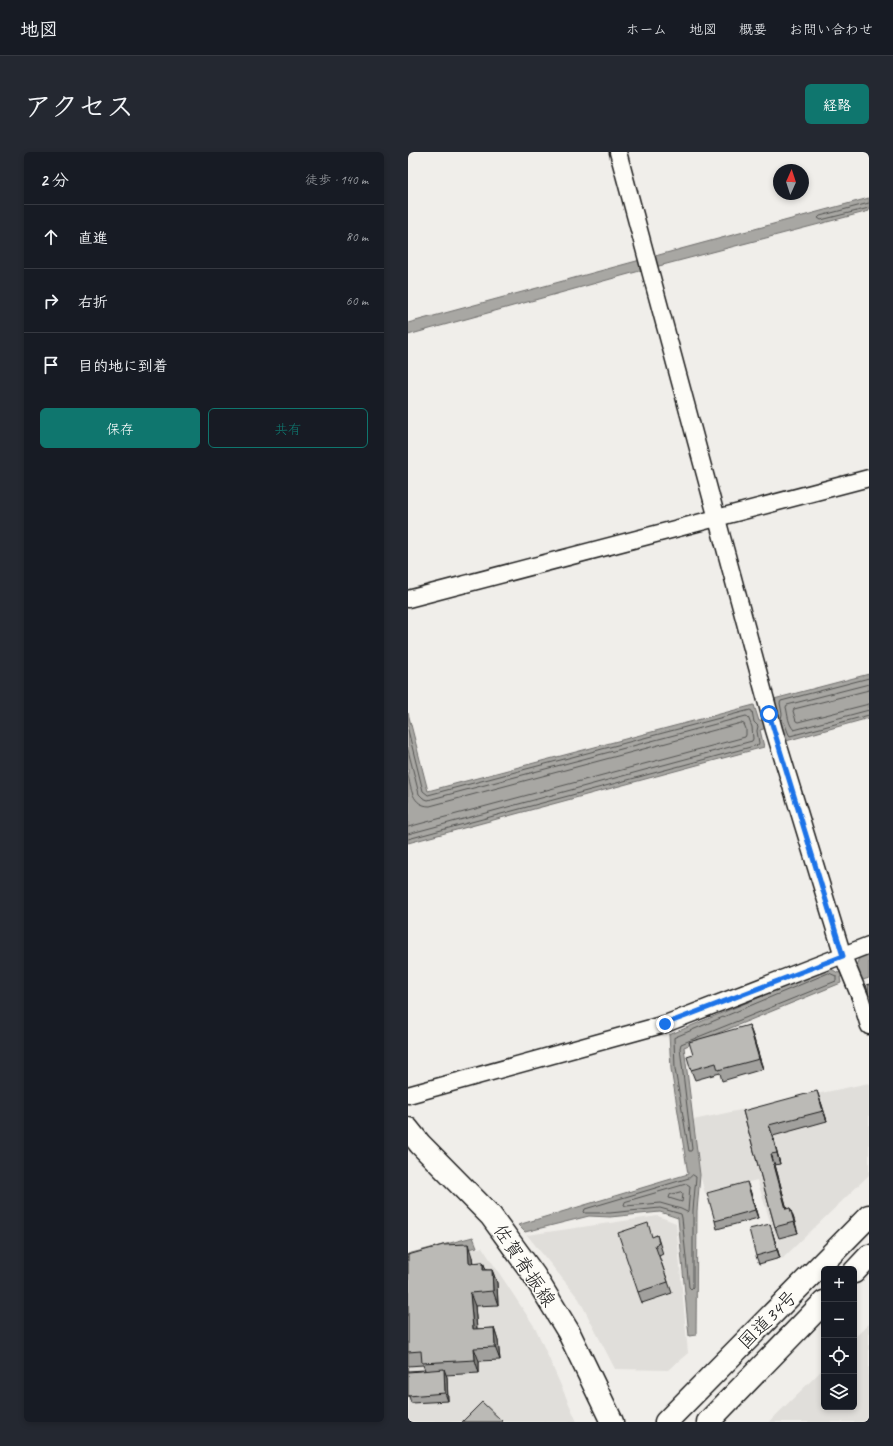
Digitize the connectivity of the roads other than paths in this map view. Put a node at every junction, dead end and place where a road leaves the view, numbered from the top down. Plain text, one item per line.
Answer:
1 (618, 152) edge
2 (869, 478) edge
3 (716, 518) junction
4 (408, 599) edge
5 (869, 945) edge
6 (845, 961) junction
7 (869, 1026) edge
8 (408, 1095) edge
9 (408, 1129) edge
10 (869, 1216) edge
11 (869, 1256) edge
12 (857, 1269) edge
13 (821, 1305) edge
14 (612, 1422) edge
15 (666, 1422) edge
16 (708, 1422) edge

1 - 3 street
2 - 3 street
3 - 4 street
3 - 6 street
5 - 6 street
6 - 7 street
6 - 8 street
9 - 14 main road, 佐賀脊振線
10 - 15 main road, 国道34号
11 - 12 main road
13 - 16 main road, 国道34号

